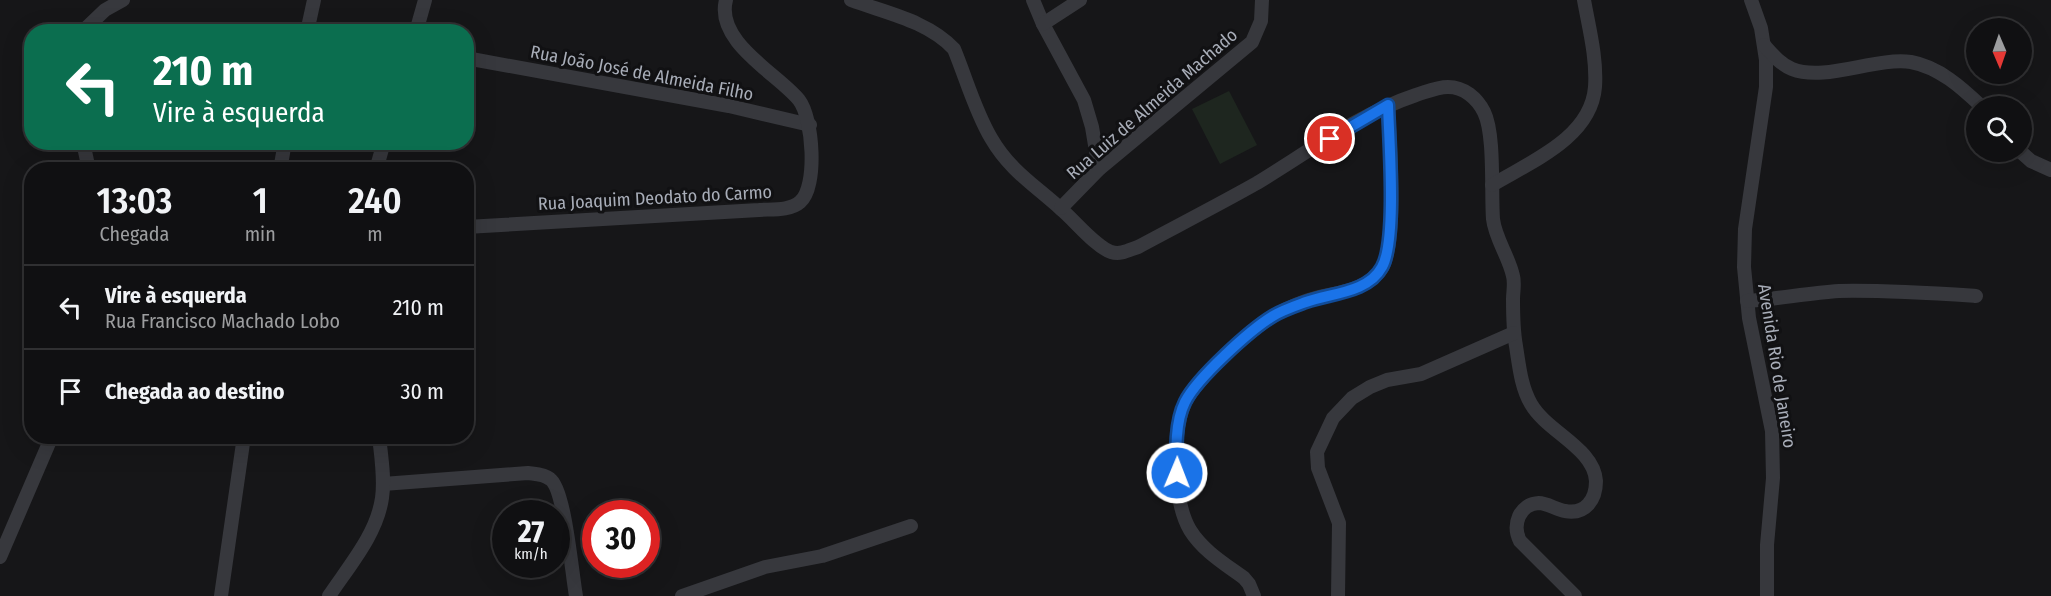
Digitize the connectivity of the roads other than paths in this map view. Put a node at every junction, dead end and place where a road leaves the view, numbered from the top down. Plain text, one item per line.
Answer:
1 (123, 0) edge
2 (314, 0) edge
3 (425, 0) edge
4 (726, 0) edge
5 (851, 0) edge
6 (1033, 0) edge
7 (1080, 0) edge
8 (1262, 0) edge
9 (1584, 0) edge
10 (1751, 0) edge
11 (90, 24) edge
12 (311, 24) edge
13 (418, 24) edge
14 (1043, 24) junction
15 (1764, 45) junction
16 (474, 59) edge
17 (1970, 96) edge
18 (1388, 105) junction
19 (810, 125) junction
20 (2032, 161) edge
21 (1099, 169) junction
22 (2051, 170) edge
23 (1492, 185) junction
24 (1061, 208) junction
25 (474, 226) edge
26 (1976, 296) dead end
27 (1747, 301) junction
28 (1514, 333) junction
29 (49, 444) edge
30 (243, 444) edge
31 (380, 444) edge
32 (383, 484) junction
33 (910, 526) dead end
34 (0, 557) edge
35 (221, 596) edge
36 (329, 596) edge
37 (576, 596) edge
38 (682, 596) edge
39 (1254, 596) edge
40 (1338, 596) edge
41 (1575, 596) edge
42 (1767, 596) edge

1 - 11 street
2 - 12 street
3 - 13 street
4 - 19 street
5 - 24 street
6 - 14 street
7 - 14 street
8 - 21 street, Rua Luiz de Almeida Machado
9 - 23 street
10 - 15 street, Avenida Rio de Janeiro
14 - 21 street
15 - 17 street
15 - 27 street, Avenida Rio de Janeiro
16 - 19 street, Rua João José de Almeida Filho
18 - 23 street
18 - 24 street
18 - 39 street
19 - 25 street, Rua Joaquim Deodato do Carmo
20 - 22 street
21 - 24 street, Rua Luiz de Almeida Machado
23 - 28 street
26 - 27 street
27 - 42 street, Avenida Rio de Janeiro
28 - 40 street
28 - 41 street
29 - 34 street
30 - 35 street
31 - 32 street
32 - 36 street
32 - 37 street
33 - 38 street

